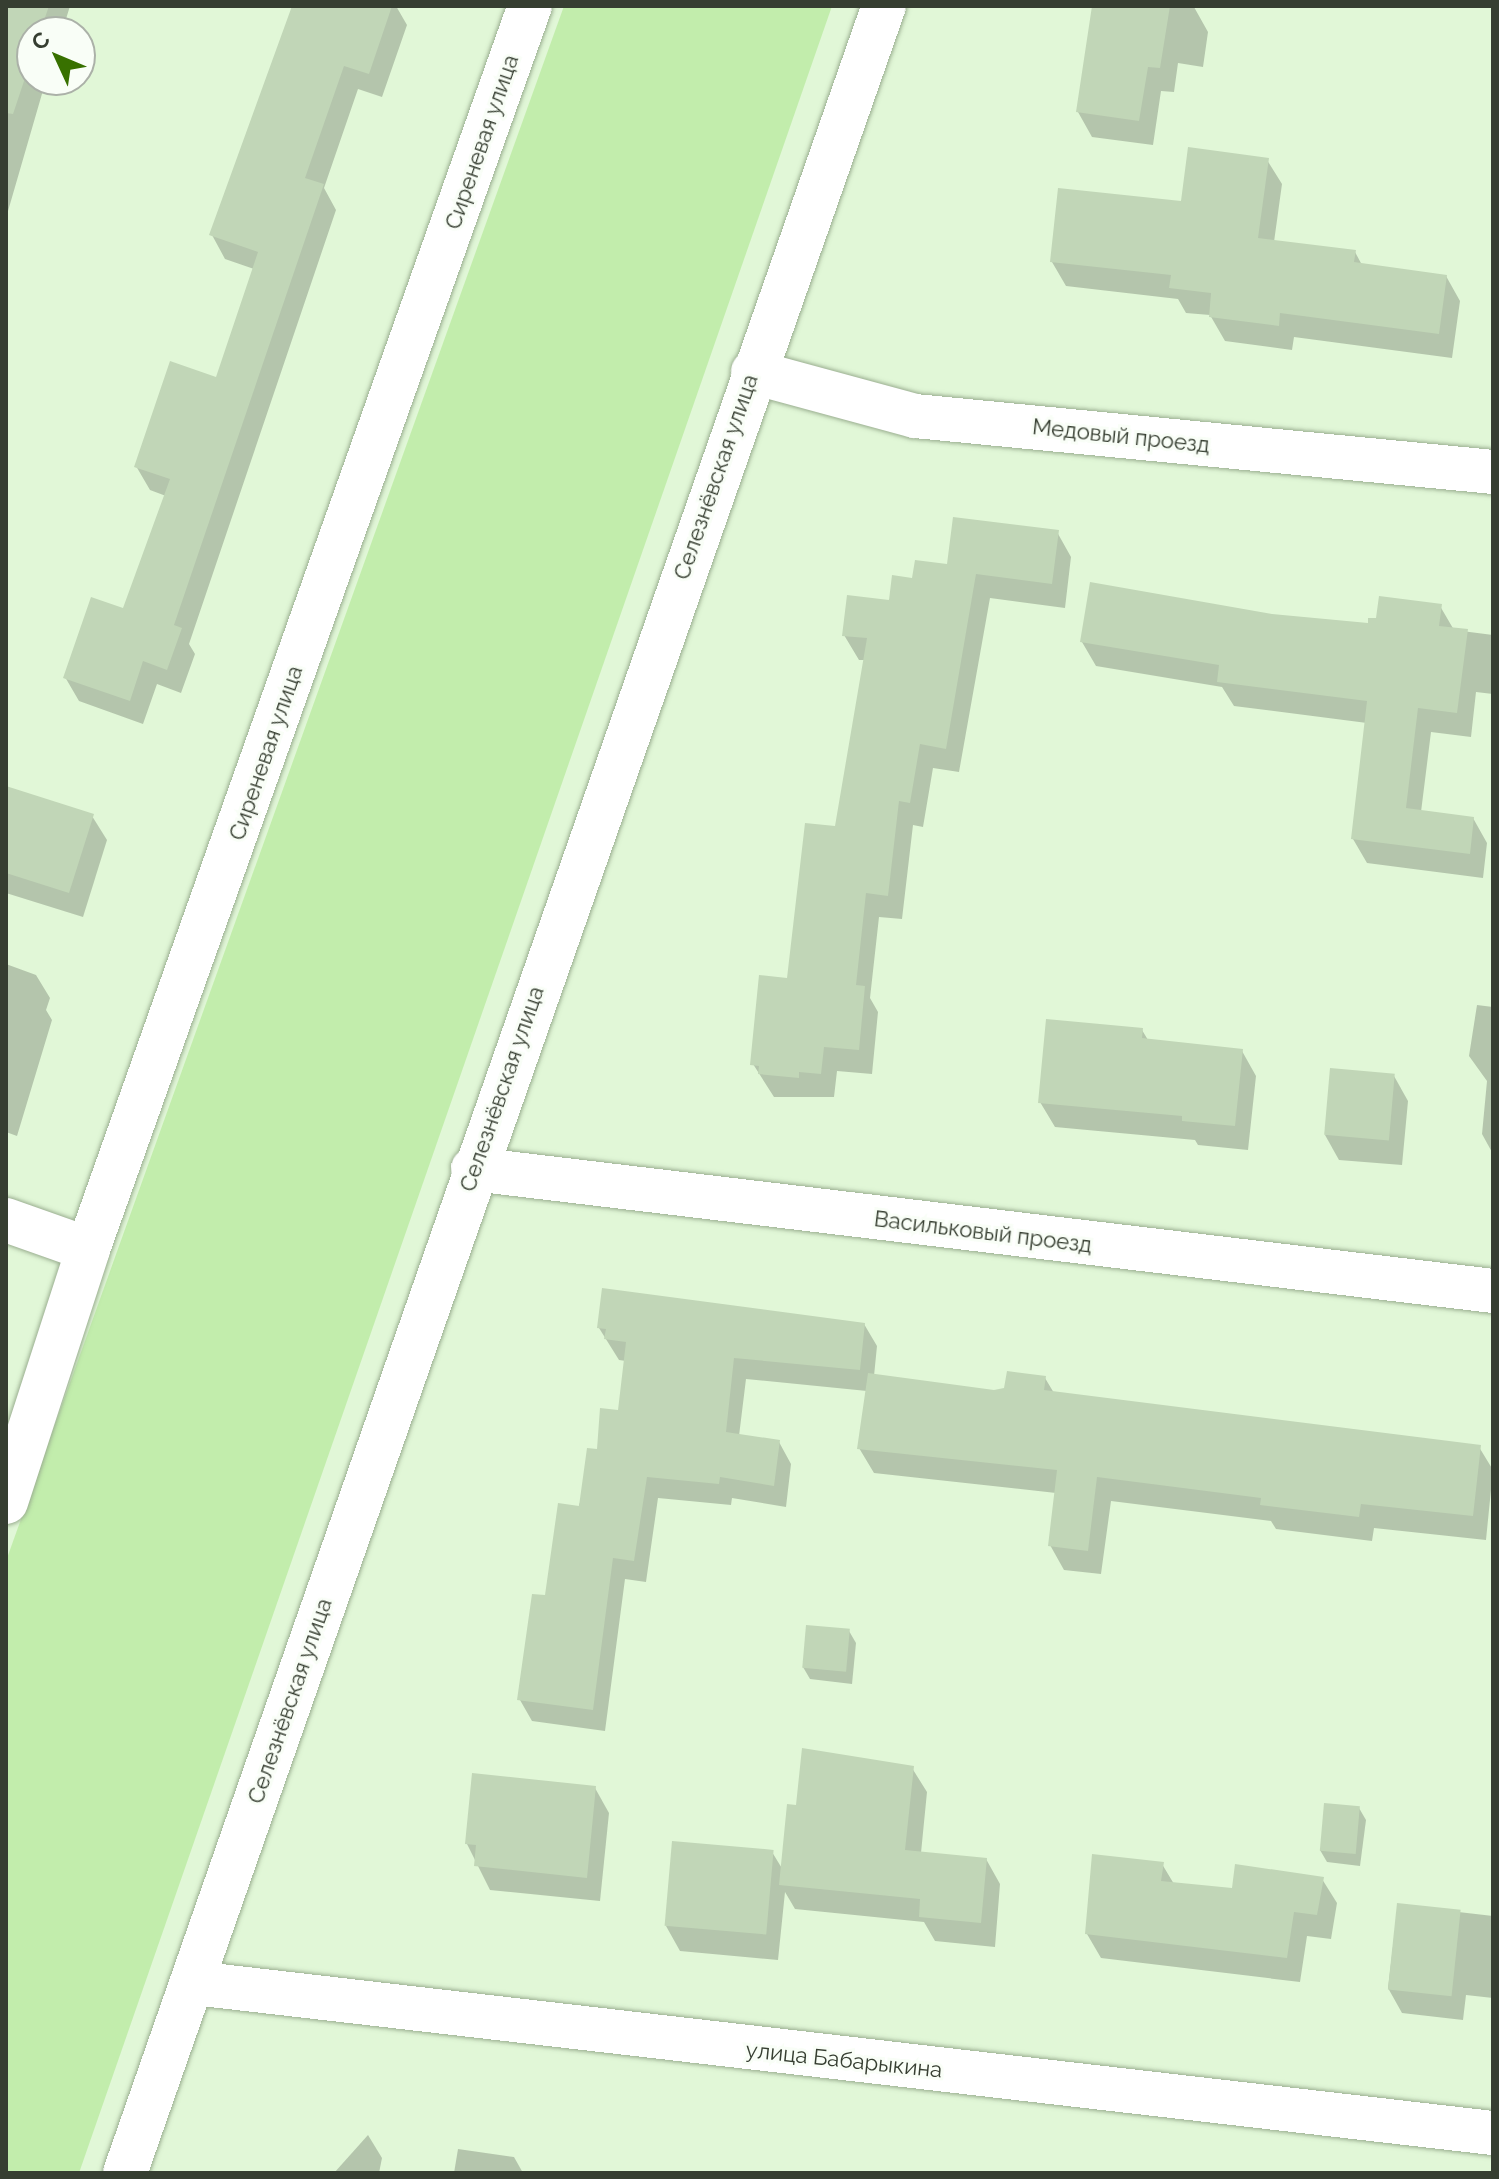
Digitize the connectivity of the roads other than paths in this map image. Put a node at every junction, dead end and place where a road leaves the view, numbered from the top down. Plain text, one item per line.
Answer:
1 (530, 6) edge
2 (884, 6) edge
3 (753, 372) junction
4 (1493, 472) edge
5 (473, 1169) junction
6 (6, 1220) edge
7 (88, 1249) junction
8 (1493, 1291) edge
9 (6, 1502) edge
10 (194, 1983) junction
11 (1493, 2133) edge
12 (125, 2173) edge

1 - 7 street, Сиреневая улица
2 - 3 street, Селезнёвская улица
3 - 4 street, Медовый проезд
3 - 5 street, Селезнёвская улица
5 - 8 street, Васильковый проезд
5 - 10 street, Селезнёвская улица
6 - 7 street
7 - 9 street, Сиреневая улица
10 - 11 street, улица Бабарыкина
10 - 12 street, Селезнёвская улица

